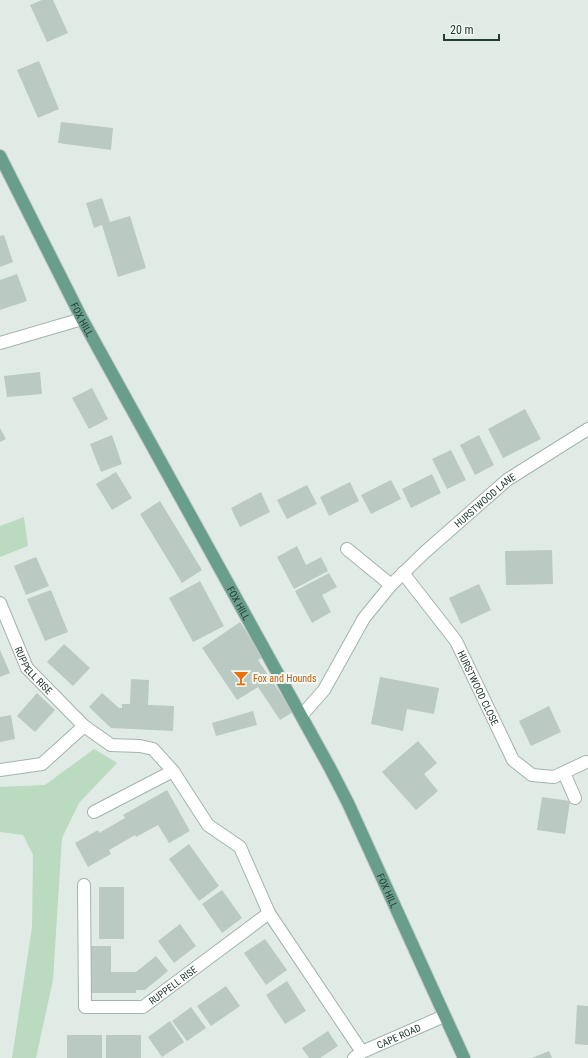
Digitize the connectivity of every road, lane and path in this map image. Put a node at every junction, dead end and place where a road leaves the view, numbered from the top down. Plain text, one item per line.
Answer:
1 (0, 156) edge
2 (82, 319) junction
3 (0, 343) edge
4 (588, 429) edge
5 (348, 549) dead end
6 (403, 573) junction
7 (392, 585) junction
8 (0, 603) edge
9 (302, 715) junction
10 (84, 726) junction
11 (586, 762) dead end
12 (0, 770) edge
13 (173, 771) junction
14 (564, 773) junction
15 (575, 798) dead end
16 (94, 812) dead end
17 (84, 885) dead end
18 (269, 913) junction
19 (444, 1016) junction
20 (358, 1055) edge
21 (464, 1058) edge

1 - 2 main road, FOX HILL
2 - 3 street
2 - 9 main road, FOX HILL
4 - 6 street, HURSTWOOD LANE
5 - 7 street
6 - 7 street, HURSTWOOD LANE
6 - 14 street, HURSTWOOD CLOSE
7 - 9 street, HURSTWOOD LANE
8 - 10 street, RUPPELL RISE
9 - 19 main road, FOX HILL
10 - 12 street
10 - 13 street, RUPPELL RISE
11 - 14 street, HURSTWOOD CLOSE
13 - 16 street
13 - 18 street, RUPPELL RISE
14 - 15 street
17 - 18 street, RUPPELL RISE
18 - 20 street, RUPPELL RISE
19 - 20 street, CAPE ROAD
19 - 21 main road, FOX HILL

